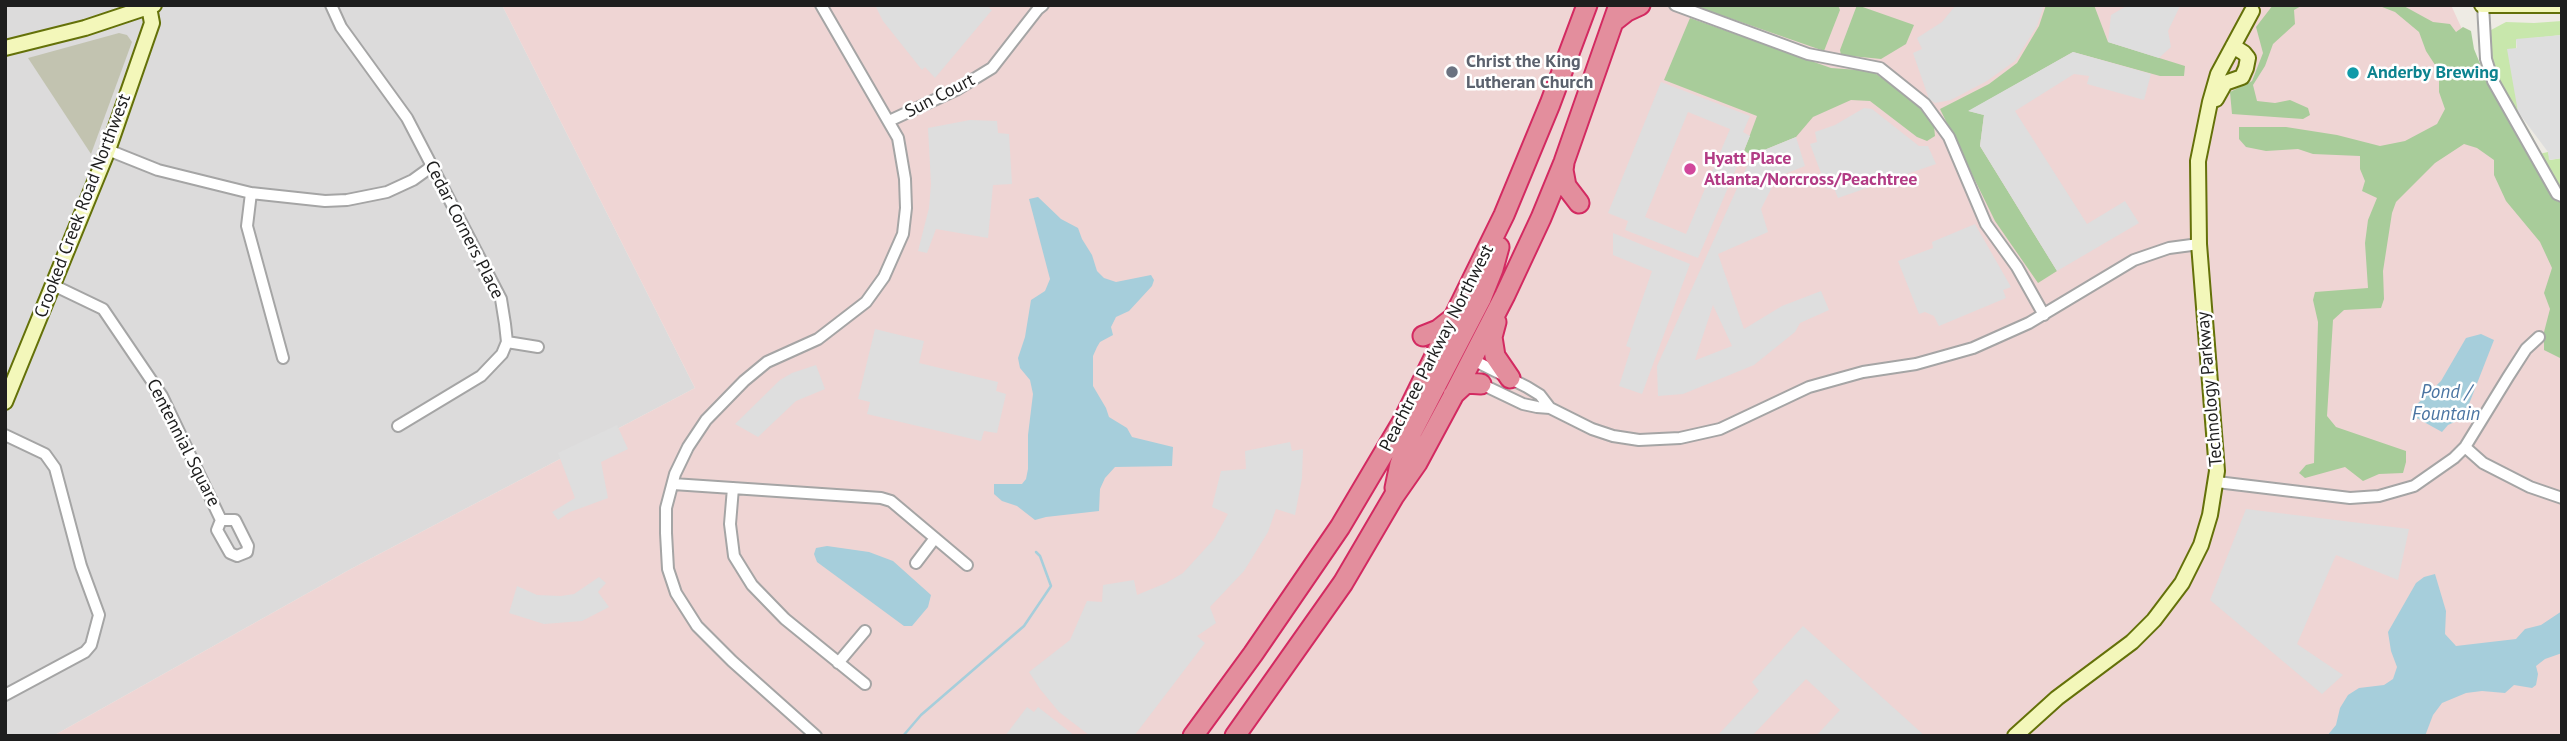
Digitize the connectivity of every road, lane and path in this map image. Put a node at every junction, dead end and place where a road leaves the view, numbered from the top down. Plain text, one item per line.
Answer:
1 (331, 5) edge
2 (821, 5) edge
3 (1043, 5) edge
4 (1587, 5) edge
5 (1640, 5) edge
6 (1675, 5) edge
7 (2483, 5) edge
8 (2561, 5) edge
9 (151, 6) edge
10 (2254, 9) edge
11 (1616, 14) edge
12 (2233, 46) junction
13 (5, 48) edge
14 (2208, 112) junction
15 (890, 121) junction
16 (108, 150) junction
17 (1564, 162) junction
18 (431, 167) junction
19 (251, 193) junction
20 (2562, 196) edge
21 (1504, 215) junction
22 (1541, 218) junction
23 (2199, 244) junction
24 (53, 285) junction
25 (1505, 295) junction
26 (2044, 314) junction
27 (1456, 316) junction
28 (1423, 336) dead end
29 (2539, 337) dead end
30 (507, 342) junction
31 (538, 346) dead end
32 (283, 358) dead end
33 (1452, 359) junction
34 (1510, 377) junction
35 (1481, 384) junction
36 (1453, 396) junction
37 (5, 402) edge
38 (1550, 408) junction
39 (398, 426) dead end
40 (5, 435) edge
41 (2465, 447) junction
42 (2217, 482) junction
43 (673, 484) junction
44 (733, 488) junction
45 (1394, 496) junction
46 (2562, 498) edge
47 (222, 520) dead end
48 (935, 538) junction
49 (916, 563) dead end
50 (967, 565) dead end
51 (865, 631) dead end
52 (838, 663) junction
53 (865, 684) dead end
54 (5, 695) edge
55 (816, 736) edge
56 (1193, 736) edge
57 (1236, 736) edge
58 (2015, 736) edge

1 - 18 street, Cedar Corners Place
2 - 15 street
3 - 15 street, Sun Court
4 - 21 highway, Peachtree Parkway Northwest
5 - 11 highway
6 - 26 street
7 - 8 street
7 - 20 street
9 - 13 street
9 - 16 street, Crooked Creek Road Northwest
10 - 12 street, Technology Parkway
11 - 17 highway, Peachtree Parkway Northwest
12 - 14 street, Technology Parkway
12 - 14 street
14 - 23 street, Technology Parkway
15 - 43 street
16 - 19 street
16 - 24 street, Crooked Creek Road Northwest
17 - 22 highway, Peachtree Parkway Northwest
17 - 22 highway
18 - 19 street
18 - 30 street, Cedar Corners Place
19 - 32 street
21 - 27 highway, Peachtree Parkway Northwest
21 - 33 highway
22 - 25 highway, Peachtree Parkway Northwest
23 - 26 street
23 - 42 street, Technology Parkway
24 - 37 street, Crooked Creek Road Northwest
24 - 47 street, Centennial Square
25 - 33 highway, Peachtree Parkway Northwest
25 - 34 highway
26 - 38 street
27 - 28 highway
27 - 33 highway, Peachtree Parkway Northwest
29 - 41 street
30 - 31 street
30 - 39 street
33 - 34 street
33 - 35 street
33 - 36 highway, Peachtree Parkway Northwest
33 - 45 highway
33 - 56 highway, Peachtree Parkway Northwest
34 - 38 street
35 - 36 highway
35 - 38 street
36 - 45 highway, Peachtree Parkway Northwest
40 - 54 street
41 - 42 street
41 - 46 street
42 - 58 street, Technology Parkway
43 - 44 street
43 - 55 street
44 - 48 street
44 - 52 street
45 - 57 highway, Peachtree Parkway Northwest
48 - 49 street
48 - 50 street
51 - 52 street
52 - 53 street

